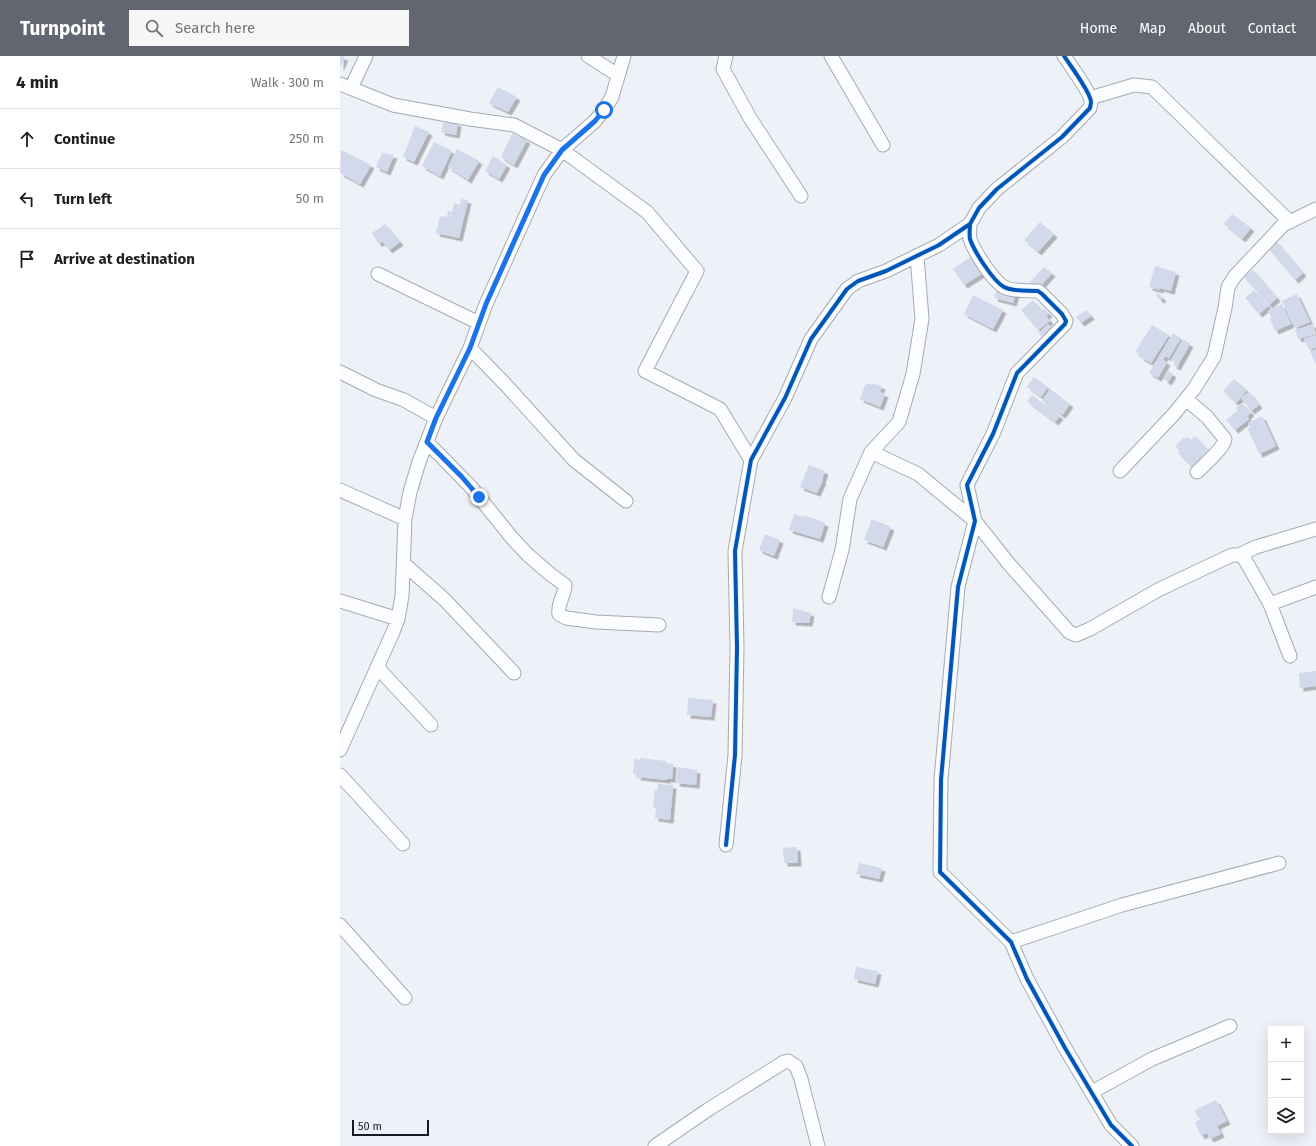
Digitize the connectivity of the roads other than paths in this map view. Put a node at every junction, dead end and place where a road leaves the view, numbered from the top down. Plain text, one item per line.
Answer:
1 (366, 56) edge
2 (588, 56) edge
3 (624, 56) edge
4 (726, 56) edge
5 (831, 56) edge
6 (1064, 56) edge
7 (618, 75) junction
8 (345, 86) edge
9 (1090, 98) junction
10 (883, 145) dead end
11 (562, 150) junction
12 (801, 196) dead end
13 (1316, 209) edge
14 (1290, 222) junction
15 (970, 224) junction
16 (917, 256) junction
17 (378, 274) dead end
18 (479, 323) junction
19 (470, 348) junction
20 (340, 372) edge
21 (1186, 399) junction
22 (436, 418) junction
23 (427, 442) junction
24 (871, 452) junction
25 (751, 460) junction
26 (1120, 471) dead end
27 (1197, 472) dead end
28 (340, 490) edge
29 (626, 501) dead end
30 (405, 519) junction
31 (975, 521) junction
32 (1316, 528) edge
33 (1239, 555) junction
34 (403, 563) junction
35 (1316, 588) edge
36 (829, 597) dead end
37 (340, 601) edge
38 (1270, 604) junction
39 (398, 619) junction
40 (659, 625) dead end
41 (1290, 656) dead end
42 (378, 667) junction
43 (514, 673) dead end
44 (431, 725) dead end
45 (340, 750) edge
46 (340, 775) edge
47 (403, 844) dead end
48 (726, 845) dead end
49 (1279, 863) dead end
50 (340, 925) edge
51 (1010, 942) junction
52 (405, 998) dead end
53 (1230, 1026) dead end
54 (1092, 1092) junction
55 (655, 1146) edge
56 (818, 1146) edge
57 (1132, 1146) edge

1 - 8 street
2 - 7 street
3 - 7 street
4 - 12 street
5 - 10 street
6 - 9 street
7 - 11 street
8 - 11 street
9 - 14 street
9 - 15 street
11 - 18 street
11 - 25 street
13 - 14 street
14 - 21 street
15 - 16 street
15 - 31 street
16 - 24 street
16 - 25 street
17 - 18 street
18 - 19 street
19 - 22 street
19 - 29 street
20 - 22 street
21 - 26 street
21 - 27 street
22 - 23 street
23 - 30 street
23 - 40 street
24 - 31 street
24 - 36 street
25 - 48 street
28 - 30 street
30 - 34 street
31 - 33 street
31 - 51 street
32 - 33 street
33 - 38 street
34 - 39 street
34 - 43 street
35 - 38 street
37 - 39 street
38 - 41 street
39 - 42 street
42 - 44 street
42 - 45 street
46 - 47 street
49 - 51 street
50 - 52 street
51 - 54 street
53 - 54 street
54 - 57 street
55 - 56 street

